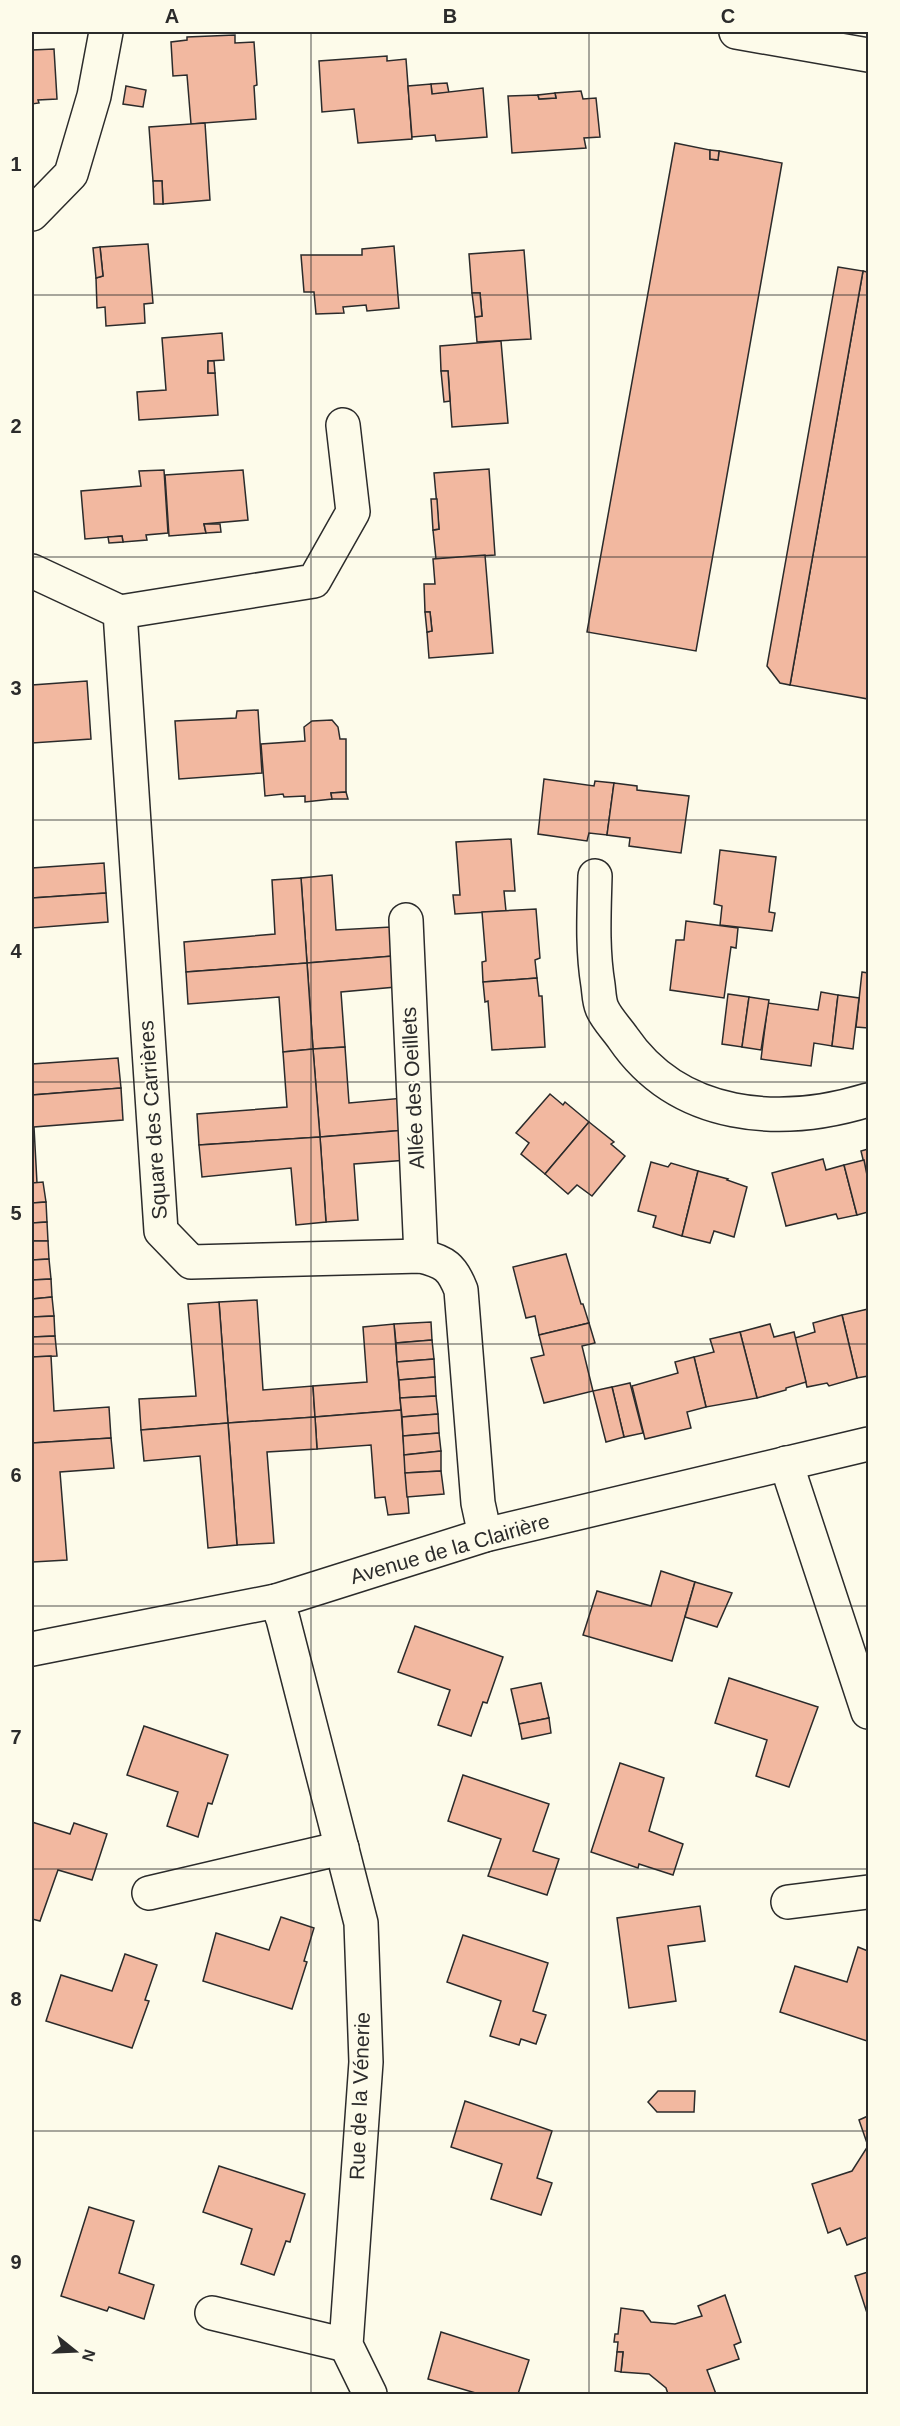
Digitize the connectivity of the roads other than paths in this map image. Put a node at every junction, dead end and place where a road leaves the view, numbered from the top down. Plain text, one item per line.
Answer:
1 (106, 32) edge
2 (736, 32) edge
3 (868, 55) edge
4 (32, 214) edge
5 (343, 426) dead end
6 (32, 572) edge
7 (120, 612) junction
8 (595, 876) dead end
9 (406, 920) dead end
10 (868, 1100) edge
11 (421, 1256) junction
12 (868, 1444) edge
13 (786, 1463) junction
14 (485, 1535) junction
15 (276, 1601) junction
16 (32, 1649) edge
17 (868, 1712) edge
18 (342, 1848) junction
19 (868, 1892) edge
20 (149, 1893) dead end
21 (788, 1902) dead end
22 (212, 2313) dead end
23 (346, 2345) junction
24 (370, 2394) edge

1 - 4 street
2 - 3 street
5 - 7 street
6 - 7 street
7 - 11 street, Square des Carrières
8 - 10 street
9 - 11 street, Allée des Oeillets
11 - 14 street, Square des Carrières
12 - 13 street, Avenue de la Clairière
13 - 14 street, Avenue de la Clairière
13 - 17 street
14 - 15 street, Avenue de la Clairière
15 - 16 street, Avenue de la Clairière
15 - 18 street, Rue de la Vénerie
18 - 20 street
18 - 23 street, Rue de la Vénerie
19 - 21 street
22 - 23 street
23 - 24 street

